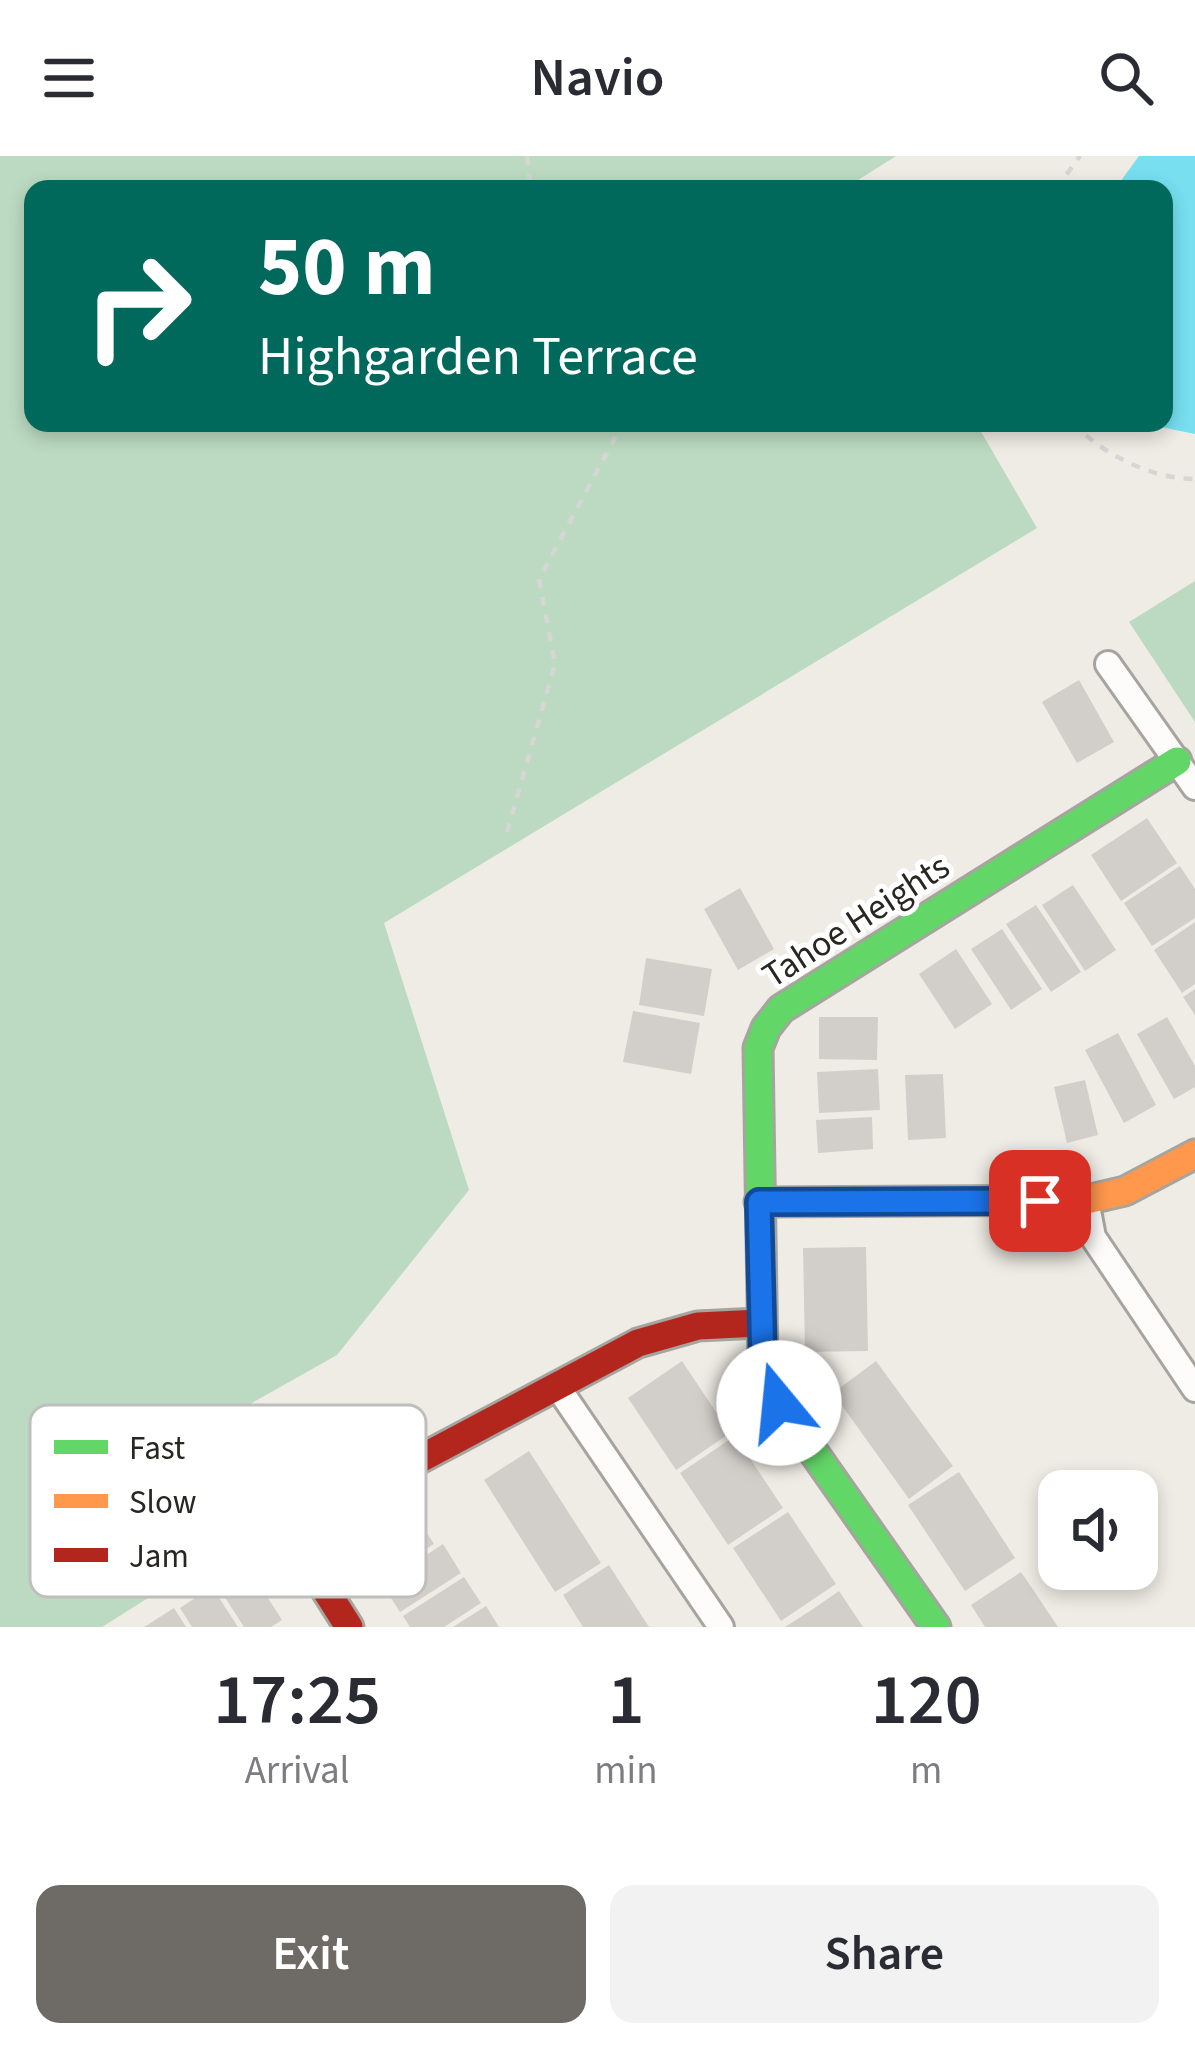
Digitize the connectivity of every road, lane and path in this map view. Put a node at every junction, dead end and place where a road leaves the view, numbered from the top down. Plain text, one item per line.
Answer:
1 (618, 432) edge
2 (1084, 432) edge
3 (1195, 479) edge
4 (1108, 664) dead end
5 (1177, 761) junction
6 (1195, 787) edge
7 (507, 832) dead end
8 (1195, 1154) edge
9 (1087, 1200) junction
10 (759, 1202) junction
11 (759, 1323) junction
12 (557, 1386) junction
13 (1195, 1389) edge
14 (426, 1456) edge
15 (330, 1597) edge
16 (349, 1627) edge
17 (722, 1627) edge
18 (935, 1627) edge

1 - 7 path
2 - 3 path
4 - 5 street
5 - 6 street
5 - 10 street, Tahoe Heights
8 - 9 street
9 - 10 street
9 - 13 street
10 - 11 street, Tahoe Heights
11 - 12 street
11 - 18 street, Tahoe Heights
12 - 14 street
12 - 17 street
15 - 16 street

